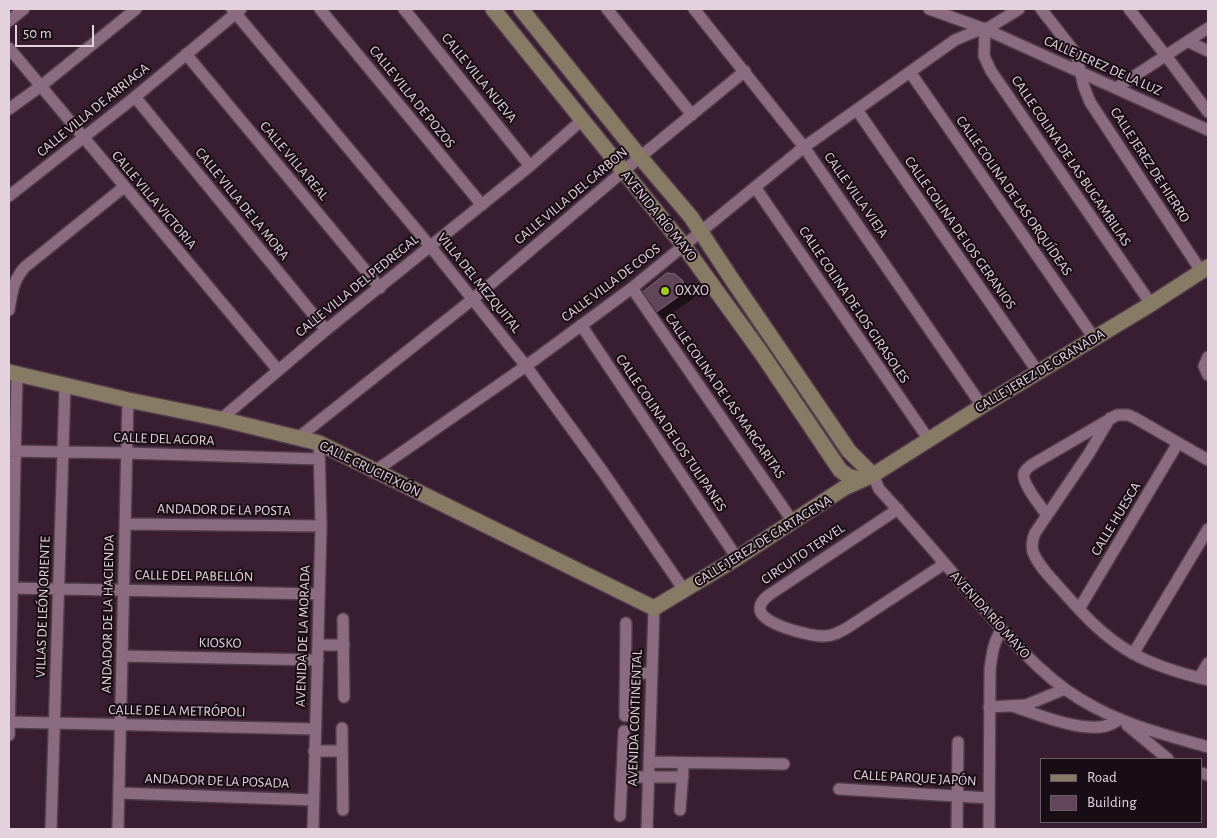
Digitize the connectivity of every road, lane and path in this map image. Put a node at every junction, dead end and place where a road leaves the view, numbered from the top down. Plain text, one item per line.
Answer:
1 (24, 9) edge
2 (136, 9) edge
3 (320, 9) edge
4 (404, 9) edge
5 (493, 9) edge
6 (521, 9) edge
7 (607, 9) edge
8 (694, 9) edge
9 (929, 9) edge
10 (1018, 9) edge
11 (1041, 9) edge
12 (1129, 9) edge
13 (237, 10) edge
14 (9, 21) edge
15 (1208, 28) edge
16 (985, 30) junction
17 (1190, 42) junction
18 (9, 48) edge
19 (1208, 51) edge
20 (186, 54) junction
21 (1167, 56) junction
22 (745, 71) junction
23 (910, 72) junction
24 (1080, 72) junction
25 (41, 86) junction
26 (1116, 88) junction
27 (135, 97) junction
28 (9, 109) edge
29 (856, 110) junction
30 (1208, 112) edge
31 (692, 115) junction
32 (582, 120) junction
33 (1208, 130) edge
34 (82, 137) junction
35 (804, 147) junction
36 (640, 157) junction
37 (530, 166) junction
38 (624, 173) junction
39 (124, 187) junction
40 (754, 187) junction
41 (9, 196) edge
42 (482, 205) junction
43 (702, 231) junction
44 (430, 246) junction
45 (684, 246) junction
46 (1205, 269) edge
47 (380, 288) junction
48 (632, 288) junction
49 (473, 299) junction
50 (1151, 304) junction
51 (9, 310) edge
52 (581, 325) junction
53 (326, 330) junction
54 (1094, 338) junction
55 (1208, 357) edge
56 (526, 366) junction
57 (278, 370) junction
58 (1038, 372) junction
59 (13, 374) edge
60 (1208, 375) edge
61 (65, 386) junction
62 (128, 400) junction
63 (982, 406) junction
64 (1110, 418) junction
65 (221, 419) junction
66 (299, 437) junction
67 (928, 440) junction
68 (319, 443) junction
69 (1178, 444) junction
70 (12, 451) edge
71 (62, 452) junction
72 (126, 453) junction
73 (319, 459) junction
74 (1208, 460) edge
75 (375, 471) junction
76 (871, 481) junction
77 (898, 509) junction
78 (1047, 516) junction
79 (793, 522) junction
80 (126, 524) junction
81 (322, 526) junction
82 (1208, 529) edge
83 (737, 558) junction
84 (944, 564) junction
85 (10, 588) edge
86 (59, 589) junction
87 (124, 590) junction
88 (684, 590) junction
89 (319, 594) junction
90 (654, 608) junction
91 (1079, 610) junction
92 (344, 618) dead end
93 (626, 623) dead end
94 (1002, 629) junction
95 (318, 645) junction
96 (344, 645) junction
97 (1133, 654) junction
98 (122, 656) junction
99 (318, 660) junction
100 (1208, 663) edge
101 (651, 673) junction
102 (626, 674) junction
103 (1204, 679) edge
104 (1065, 690) junction
105 (344, 697) dead end
106 (1012, 706) junction
107 (989, 707) junction
108 (625, 716) dead end
109 (1120, 719) junction
110 (9, 722) edge
111 (55, 723) junction
112 (121, 725) junction
113 (342, 728) dead end
114 (315, 729) junction
115 (624, 731) dead end
116 (9, 735) edge
117 (958, 742) dead end
118 (1208, 747) edge
119 (314, 751) junction
120 (342, 751) junction
121 (1167, 758) edge
122 (649, 762) junction
123 (684, 763) junction
124 (784, 764) dead end
125 (622, 777) junction
126 (648, 777) junction
127 (683, 777) junction
128 (839, 789) dead end
129 (119, 793) junction
130 (957, 796) junction
131 (989, 798) junction
132 (313, 800) junction
133 (343, 810) dead end
134 (680, 810) dead end
135 (620, 816) dead end
136 (52, 829) edge
137 (118, 829) edge
138 (313, 829) edge
139 (647, 829) edge
140 (957, 829) edge
141 (989, 829) edge

1 - 14 street
2 - 25 street
3 - 42 street, CALLE VILLA DE POZOS
4 - 37 street, CALLE VILLA NUEVA
5 - 32 street, AVENIDA RÍO MAYO
6 - 36 street, AVENIDA RÍO MAYO
7 - 31 street
8 - 22 street, CALLE VILLA VIEJA
9 - 16 street, CALLE JEREZ DE LA LUZ
10 - 16 street, CALLE VILLA DE COOS
11 - 24 street, CALLE JEREZ DE HIERRO
12 - 21 street
13 - 20 street, CALLE VILLA DE ARRIAGA
13 - 44 street, VILLA DEL MEZQUITAL
15 - 17 street
16 - 23 street, CALLE VILLA DE COOS
16 - 24 street, CALLE JEREZ DE LA LUZ
16 - 50 street, CALLE COLINA DE LAS BUGAMBILIAS
17 - 19 street
17 - 21 street
18 - 25 street, CALLE VILLA VICTORIA
20 - 27 street, CALLE VILLA DE ARRIAGA
20 - 47 street, CALLE VILLA REAL
21 - 26 street
21 - 30 street
22 - 31 street, CALLE VILLA DEL CARBON
22 - 35 street, CALLE VILLA VIEJA
23 - 29 street, CALLE VILLA DE COOS
23 - 54 street, CALLE COLINA DE LAS ORQUÍDEAS
24 - 26 street, CALLE JEREZ DE LA LUZ
24 - 46 street, CALLE JEREZ DE HIERRO
25 - 28 street
25 - 34 street, CALLE VILLA VICTORIA
26 - 33 street, CALLE JEREZ DE LA LUZ
27 - 34 street, CALLE VILLA DE ARRIAGA
27 - 53 street, CALLE VILLA DE LA MORA
29 - 35 street, CALLE VILLA DE COOS
29 - 58 street, CALLE COLINA DE LOS GERANIOS
31 - 36 street, CALLE VILLA DEL CARBON
32 - 37 street, CALLE VILLA DEL PEDREGAL
32 - 38 street, AVENIDA RÍO MAYO
34 - 39 street, CALLE VILLA VICTORIA
34 - 41 street, CALLE VILLA DE ARRIAGA
35 - 40 street, CALLE VILLA DE COOS
35 - 63 street, CALLE VILLA VIEJA
36 - 38 street, CALLE VILLA DEL CARBON
36 - 43 street, AVENIDA RÍO MAYO
37 - 42 street, CALLE VILLA DEL PEDREGAL
38 - 45 street, AVENIDA RÍO MAYO
38 - 49 street, CALLE VILLA DEL CARBON
39 - 51 street
39 - 57 street, CALLE VILLA VICTORIA
40 - 43 street, CALLE VILLA DE COOS
40 - 67 street, CALLE COLINA DE LOS GIRASOLES
42 - 44 street, CALLE VILLA DEL PEDREGAL
43 - 45 street, CALLE VILLA DE COOS
43 - 76 street, AVENIDA RÍO MAYO
44 - 47 street, CALLE VILLA DEL PEDREGAL
44 - 49 street, VILLA DEL MEZQUITAL
45 - 48 street, CALLE VILLA DE COOS
45 - 76 street, AVENIDA RÍO MAYO
46 - 50 street, CALLE JEREZ DE GRANADA
47 - 53 street, CALLE VILLA DEL PEDREGAL
48 - 52 street, CALLE VILLA DE COOS
48 - 79 street, CALLE COLINA DE LAS MARGARITAS
49 - 56 street, VILLA DEL MEZQUITAL
49 - 66 street, CALLE VILLA DEL CARBON
50 - 54 street, CALLE JEREZ DE GRANADA
52 - 56 street, CALLE VILLA DE COOS
52 - 83 street, CALLE COLINA DE LOS TULIPANES
53 - 57 street, CALLE VILLA DEL PEDREGAL
54 - 58 street, CALLE JEREZ DE GRANADA
55 - 60 street
56 - 75 street, CALLE VILLA DE COOS
56 - 88 street, VILLA DEL MEZQUITAL
57 - 65 street, CALLE VILLA DEL PEDREGAL
58 - 63 street, CALLE JEREZ DE GRANADA
59 - 61 street, CALLE CRUCIFIXIÓN
59 - 70 street
61 - 62 street, CALLE CRUCIFIXIÓN
61 - 71 street, VILLAS DE LEÓN ORIENTE
62 - 65 street, CALLE CRUCIFIXIÓN
62 - 72 street, ANDADOR DE LA HACIENDA
63 - 67 street, CALLE JEREZ DE GRANADA
64 - 69 street
64 - 78 street
64 - 78 street
65 - 66 street, CALLE CRUCIFIXIÓN
66 - 68 street, CALLE CRUCIFIXIÓN
67 - 76 street, CALLE JEREZ DE GRANADA
68 - 73 street, AVENIDA DE LA MORADA
68 - 75 street, CALLE CRUCIFIXIÓN
69 - 74 street
69 - 91 street, CALLE HUESCA
70 - 71 street, CALLE DEL AGORA
70 - 85 street
71 - 72 street, CALLE DEL AGORA
71 - 86 street, VILLAS DE LEÓN ORIENTE
72 - 73 street, CALLE DEL AGORA
72 - 80 street, ANDADOR DE LA HACIENDA
73 - 81 street, AVENIDA DE LA MORADA
75 - 90 street, CALLE CRUCIFIXIÓN
76 - 77 street, AVENIDA RÍO MAYO
76 - 79 street, CALLE JEREZ DE CARTAGENA
77 - 84 street, AVENIDA RÍO MAYO
77 - 84 street, CIRCUITO TERVEL
78 - 91 street
79 - 83 street, CALLE JEREZ DE CARTAGENA
80 - 81 street, ANDADOR DE LA POSTA
80 - 87 street, ANDADOR DE LA HACIENDA
81 - 89 street, AVENIDA DE LA MORADA
82 - 97 street
83 - 88 street, CALLE JEREZ DE CARTAGENA
84 - 94 street, AVENIDA RÍO MAYO
85 - 86 street, CALLE DEL PABELLÓN
85 - 110 street
86 - 87 street, CALLE DEL PABELLÓN
86 - 111 street, VILLAS DE LEÓN ORIENTE
87 - 89 street, CALLE DEL PABELLÓN
87 - 98 street, ANDADOR DE LA HACIENDA
88 - 90 street, CALLE JEREZ DE CARTAGENA
89 - 95 street, AVENIDA DE LA MORADA
90 - 101 street, AVENIDA CONTINENTAL
91 - 97 street
92 - 96 street
93 - 102 street
94 - 104 street, AVENIDA RÍO MAYO
94 - 107 street
95 - 96 street
95 - 99 street, AVENIDA DE LA MORADA
96 - 105 street
97 - 103 street
98 - 99 street, KIOSKO
98 - 112 street, ANDADOR DE LA HACIENDA
99 - 114 street, AVENIDA DE LA MORADA
100 - 103 street
101 - 102 street
101 - 122 street, AVENIDA CONTINENTAL
102 - 108 street
104 - 106 street
104 - 109 street, AVENIDA RÍO MAYO
106 - 107 street
106 - 109 street
107 - 131 street
109 - 118 street, AVENIDA RÍO MAYO
109 - 121 street, AVENIDA RÍO MAYO
110 - 111 street, CALLE DE LA METRÓPOLI
110 - 116 street
111 - 112 street, CALLE DE LA METRÓPOLI
111 - 136 street, VILLAS DE LEÓN ORIENTE
112 - 114 street, CALLE DE LA METRÓPOLI
112 - 129 street, ANDADOR DE LA HACIENDA
113 - 120 street
114 - 119 street, AVENIDA DE LA MORADA
115 - 125 street
117 - 130 street
119 - 120 street
119 - 132 street, AVENIDA DE LA MORADA
120 - 133 street
122 - 123 street
122 - 126 street, AVENIDA CONTINENTAL
123 - 124 street
123 - 127 street
125 - 126 street
125 - 135 street
126 - 127 street
126 - 139 street, AVENIDA CONTINENTAL
127 - 134 street
128 - 130 street, CALLE PARQUE JAPÓN
129 - 132 street, ANDADOR DE LA POSADA
129 - 137 street, ANDADOR DE LA HACIENDA
130 - 131 street, CALLE PARQUE JAPÓN
130 - 140 street
131 - 141 street
132 - 138 street, AVENIDA DE LA MORADA

